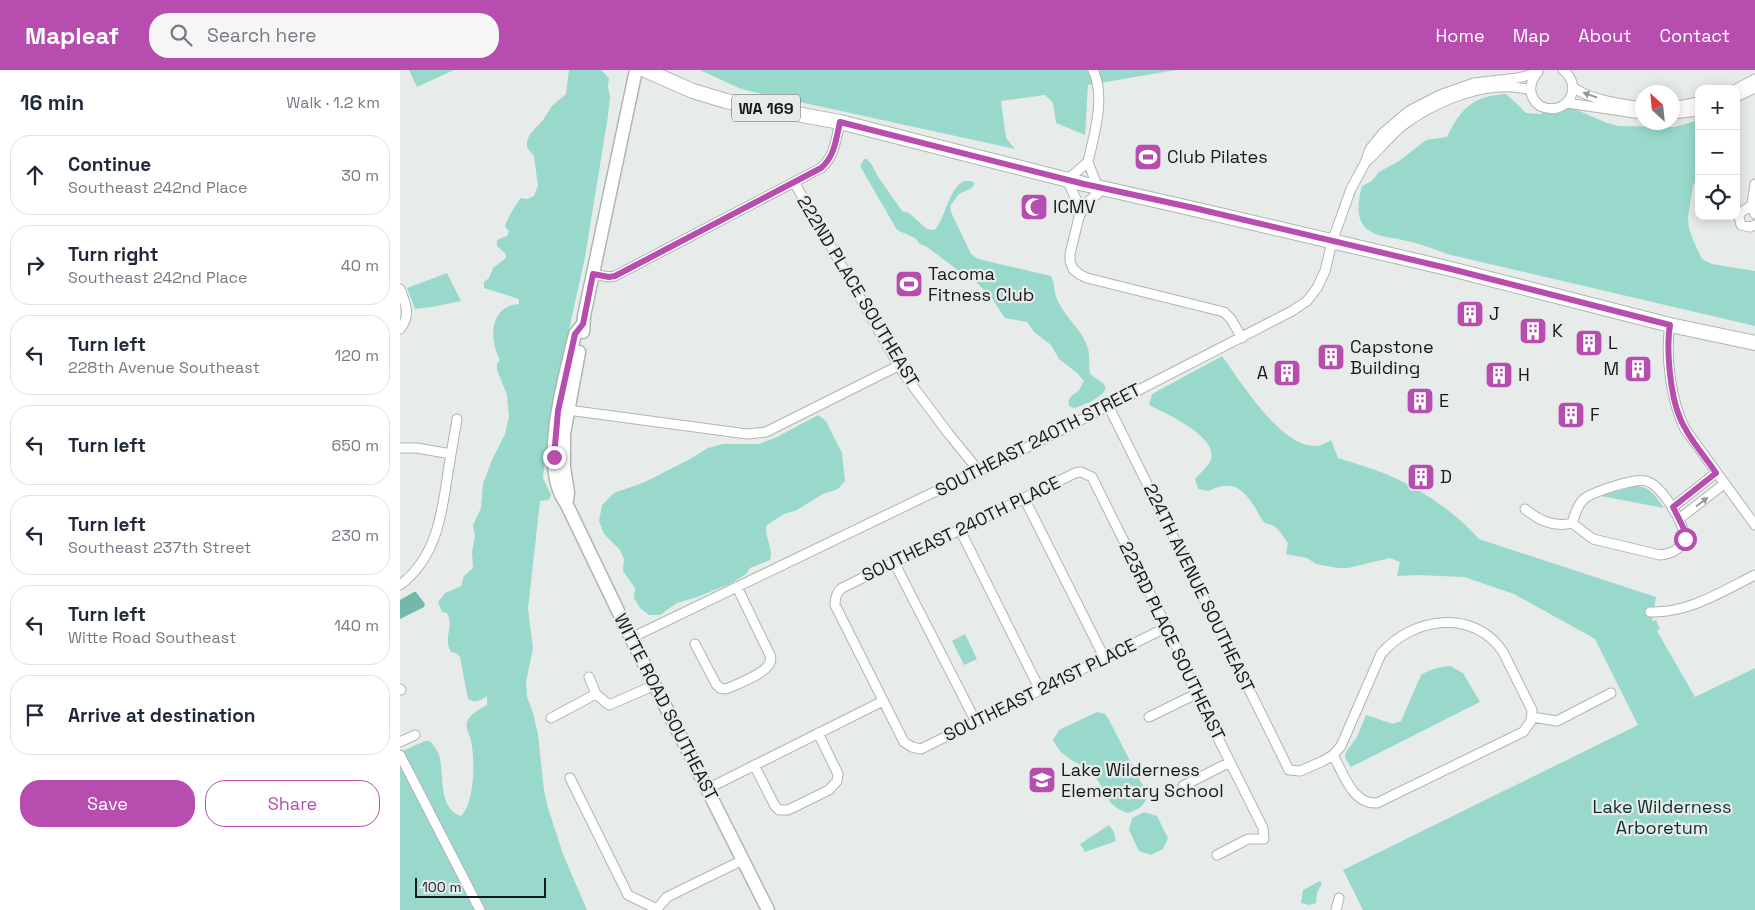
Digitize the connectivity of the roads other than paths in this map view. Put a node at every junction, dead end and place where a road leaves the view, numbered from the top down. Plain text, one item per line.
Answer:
1 (636, 70) edge
2 (645, 70) edge
3 (1093, 70) edge
4 (1539, 71) edge
5 (1567, 72) edge
6 (1755, 79) edge
7 (1573, 87) junction
8 (1740, 87) edge
9 (1755, 88) edge
10 (1530, 90) junction
11 (1740, 95) edge
12 (1567, 103) junction
13 (1695, 103) edge
14 (1635, 106) edge
15 (1680, 106) edge
16 (1695, 111) edge
17 (1635, 113) edge
18 (1680, 113) edge
19 (840, 122) junction
20 (1088, 162) junction
21 (1365, 163) junction
22 (1067, 180) junction
23 (794, 182) junction
24 (1755, 184) edge
25 (1101, 188) junction
26 (1752, 204) junction
27 (1755, 214) edge
28 (1079, 217) junction
29 (1755, 225) edge
30 (1332, 242) junction
31 (593, 274) junction
32 (400, 290) edge
33 (583, 324) junction
34 (1670, 325) junction
35 (400, 329) edge
36 (1242, 338) junction
37 (1755, 343) edge
38 (569, 361) junction
39 (898, 366) junction
40 (1108, 406) junction
41 (568, 410) junction
42 (457, 419) dead end
43 (400, 448) edge
44 (450, 454) junction
45 (979, 471) junction
46 (1716, 473) junction
47 (1086, 474) joint
48 (1724, 484) junction
49 (1024, 498) junction
50 (566, 503) junction
51 (1673, 507) junction
52 (1524, 509) dead end
53 (1679, 519) junction
54 (1572, 523) junction
55 (1755, 526) edge
56 (960, 530) junction
57 (894, 562) junction
58 (1755, 575) edge
59 (400, 585) edge
60 (737, 587) junction
61 (1650, 612) dead end
62 (1167, 627) junction
63 (631, 638) junction
64 (695, 644) dead end
65 (1104, 657) junction
66 (589, 677) dead end
67 (655, 685) junction
68 (1040, 690) junction
69 (1611, 692) dead end
70 (596, 694) junction
71 (1196, 694) junction
72 (883, 701) junction
73 (1149, 717) dead end
74 (1532, 717) junction
75 (551, 718) dead end
76 (976, 722) junction
77 (818, 733) junction
78 (415, 735) dead end
79 (400, 742) edge
80 (400, 755) edge
81 (1333, 755) junction
82 (1230, 762) junction
83 (754, 765) junction
84 (570, 778) dead end
85 (1183, 786) dead end
86 (708, 789) junction
87 (1217, 855) dead end
88 (743, 860) junction
89 (1338, 898) dead end
90 (480, 910) edge
91 (768, 910) edge
92 (1336, 910) edge

1 - 31 street, WITTE ROAD SOUTHEAST
2 - 19 main road, WA 169
3 - 20 street
4 - 10 street
4 - 21 street, SOUTHEAST 240TH STREET
5 - 7 street
6 - 8 street
7 - 12 street
14 -> 7 street
9 - 11 street
10 - 12 street
10 - 21 street, SOUTHEAST 240TH STREET
12 - 17 street
13 - 15 street
16 - 18 street
19 - 22 main road, WA 169
19 - 23 street
20 - 22 street
20 - 25 street
21 - 30 street, SOUTHEAST 240TH STREET
22 - 25 main road, WA 169
22 - 28 street
23 - 31 street
23 - 39 street, 222ND PLACE SOUTHEAST
24 - 26 street
25 - 28 street
25 - 30 main road, WA 169
26 - 27 street
26 - 29 street
28 - 36 street
30 - 34 main road, WA 169
30 - 36 street, SOUTHEAST 240TH STREET
31 - 33 street, WITTE ROAD SOUTHEAST
32 - 35 street
33 - 38 street, WITTE ROAD SOUTHEAST
33 - 41 street, WITTE ROAD SOUTHEAST
34 - 37 main road, WA 169
34 - 46 street
36 - 40 street, SOUTHEAST 240TH STREET
38 - 41 street
38 - 50 street, WITTE ROAD SOUTHEAST
39 - 41 street
39 - 45 street, 222ND PLACE SOUTHEAST
40 - 45 street, SOUTHEAST 240TH STREET
40 - 81 street, 224TH AVENUE SOUTHEAST
41 - 50 street, WITTE ROAD SOUTHEAST
42 - 44 street
43 - 44 street
44 - 59 street
45 - 60 street, SOUTHEAST 240TH STREET
46 - 48 street
46 - 51 street
47 - 49 street, SOUTHEAST 240TH PLACE
47 - 62 street, 223RD PLACE SOUTHEAST
53 -> 48 street
48 - 55 street
49 - 56 street, SOUTHEAST 240TH PLACE
49 - 65 street
50 - 63 street, WITTE ROAD SOUTHEAST
51 - 53 street
51 - 54 street
52 - 54 street
53 - 54 street
56 - 57 street, SOUTHEAST 240TH PLACE
56 - 68 street
57 - 72 street, SOUTHEAST 240TH PLACE
57 - 76 street
58 - 61 street
60 - 63 street, SOUTHEAST 240TH STREET
60 - 64 street
62 - 65 street, SOUTHEAST 241ST PLACE
62 - 71 street, 223RD PLACE SOUTHEAST
63 - 67 street, WITTE ROAD SOUTHEAST
65 - 68 street, SOUTHEAST 241ST PLACE
66 - 70 street
67 - 70 street
67 - 86 street, WITTE ROAD SOUTHEAST
68 - 76 street, SOUTHEAST 241ST PLACE
69 - 74 street
70 - 75 street
71 - 73 street
71 - 82 street, 223RD PLACE SOUTHEAST
72 - 76 street, SOUTHEAST 241ST PLACE
72 - 77 street
74 - 81 street
74 - 81 street
77 - 83 street
77 - 83 street
78 - 79 street
80 - 90 street
82 - 85 street
82 - 87 street, 223RD PLACE SOUTHEAST
83 - 86 street
84 - 88 street
86 - 88 street, WITTE ROAD SOUTHEAST
88 - 91 street, WITTE ROAD SOUTHEAST
89 - 92 street

